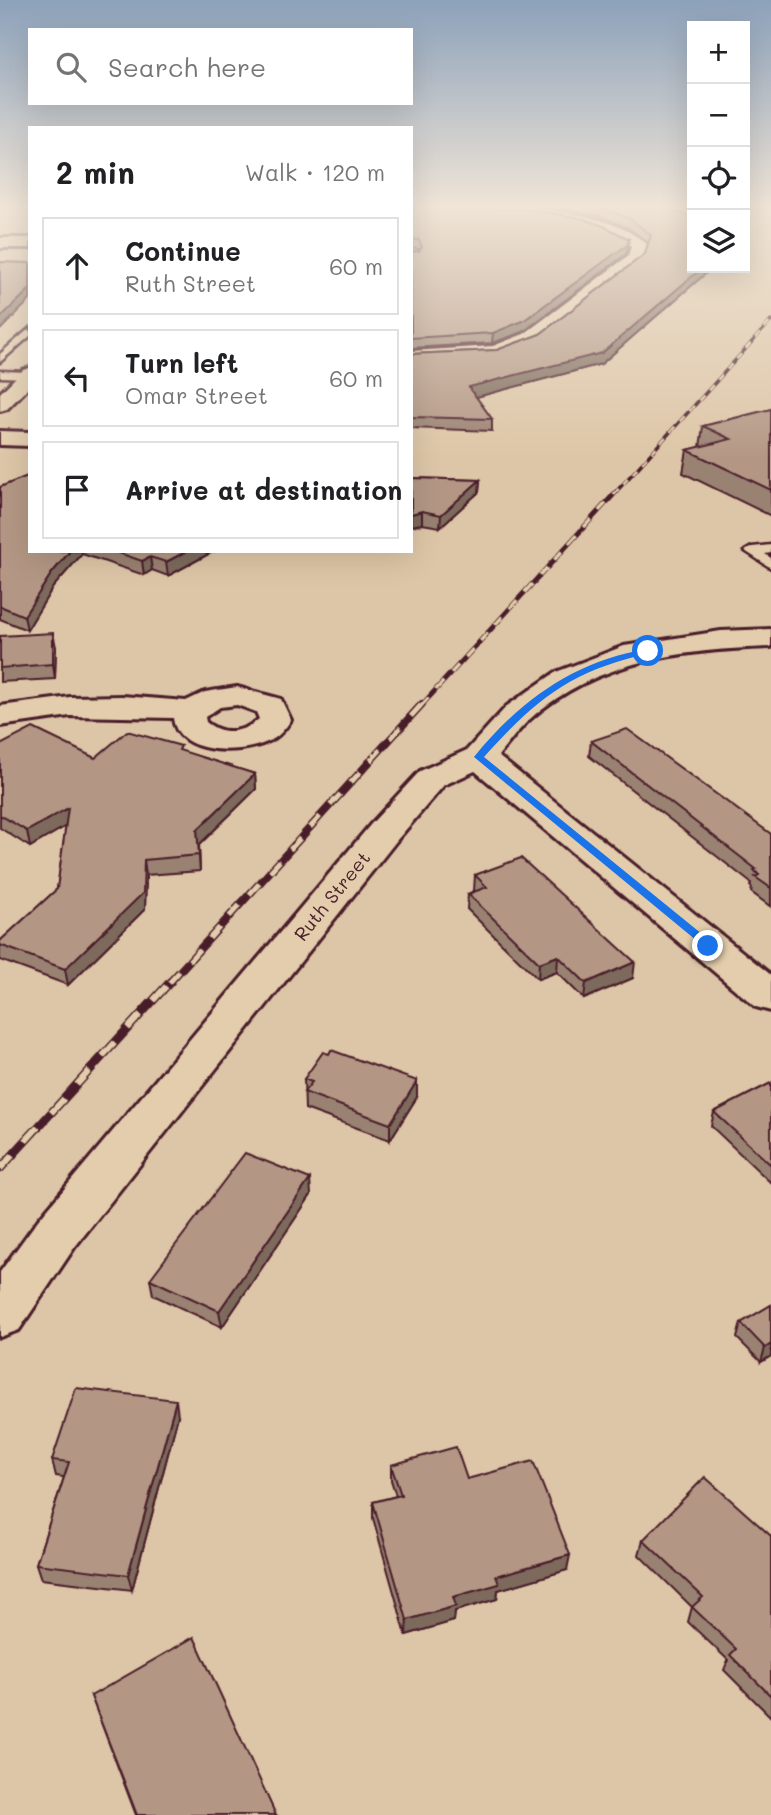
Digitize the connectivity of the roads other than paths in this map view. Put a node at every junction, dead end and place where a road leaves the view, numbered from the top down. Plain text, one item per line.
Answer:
1 (594, 290) edge
2 (28, 333) edge
3 (413, 357) edge
4 (0, 359) edge
5 (0, 374) edge
6 (28, 374) edge
7 (28, 375) edge
8 (0, 405) edge
9 (0, 438) edge
10 (28, 439) edge
11 (771, 549) edge
12 (771, 564) edge
13 (771, 638) edge
14 (193, 711) dead end
15 (0, 716) edge
16 (479, 757) junction
17 (771, 997) edge
18 (0, 1314) edge

1 - 3 street
2 - 4 lane
5 - 6 lane
7 - 8 street
9 - 10 street
11 - 12 lane
13 - 16 street, Ruth Street
14 - 15 street
16 - 17 street
16 - 18 street, Ruth Street

